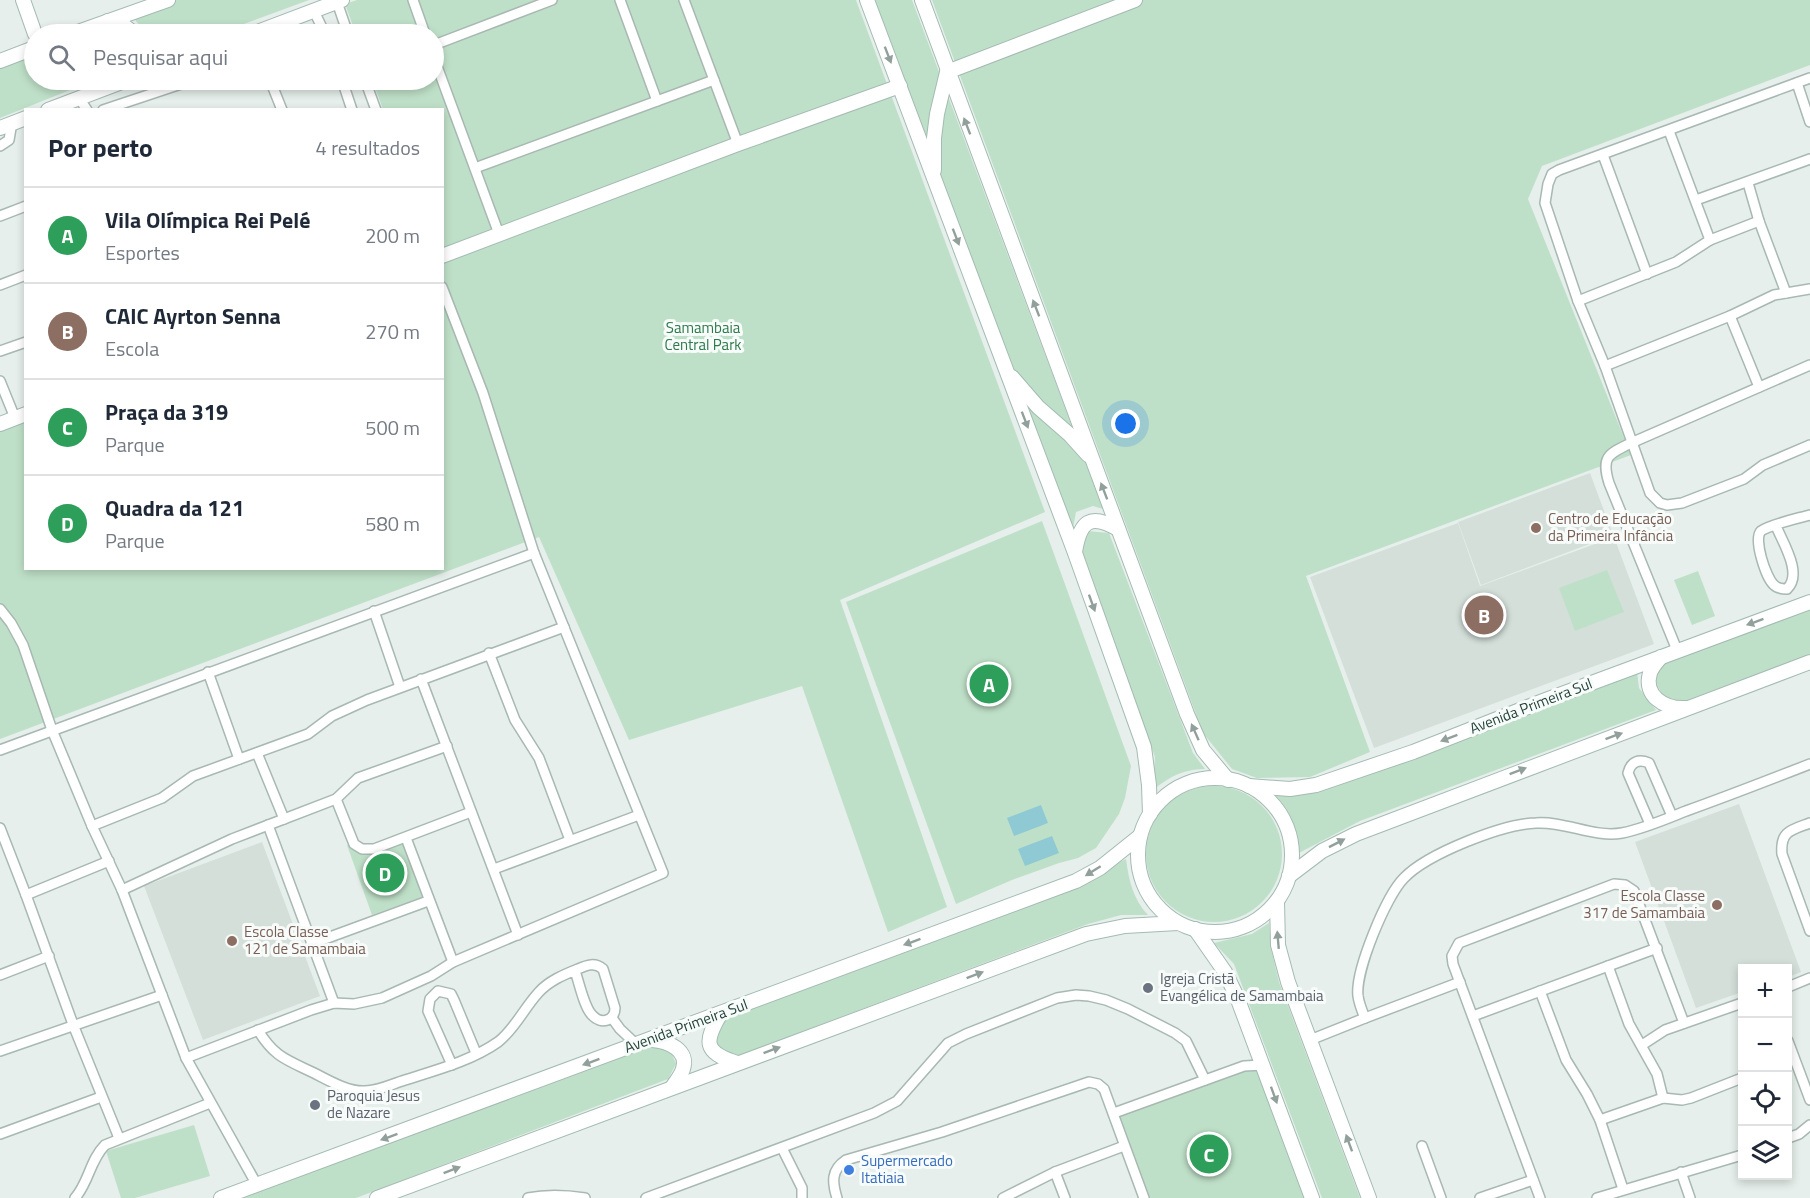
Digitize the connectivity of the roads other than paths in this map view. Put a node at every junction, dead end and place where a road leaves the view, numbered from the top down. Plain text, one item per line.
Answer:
1 (24, 0) edge
2 (168, 0) edge
3 (412, 0) edge
4 (552, 0) edge
5 (620, 0) edge
6 (684, 0) edge
7 (867, 0) edge
8 (922, 0) edge
9 (1135, 0) edge
10 (339, 1) edge
11 (314, 10) junction
12 (108, 21) junction
13 (32, 24) edge
14 (100, 24) edge
15 (122, 24) edge
16 (278, 24) edge
17 (320, 24) edge
18 (345, 24) edge
19 (421, 24) edge
20 (444, 41) edge
21 (24, 52) edge
22 (0, 61) edge
23 (947, 72) junction
24 (1810, 78) edge
25 (714, 80) junction
26 (1797, 83) junction
27 (444, 85) edge
28 (900, 86) junction
29 (100, 90) edge
30 (163, 90) edge
31 (274, 90) edge
32 (345, 90) edge
33 (369, 90) edge
34 (79, 98) junction
35 (657, 101) junction
36 (53, 108) edge
37 (86, 108) edge
38 (110, 108) edge
39 (281, 108) edge
40 (351, 108) edge
41 (375, 108) edge
42 (24, 119) edge
43 (1810, 122) edge
44 (5, 126) edge
45 (1669, 131) junction
46 (738, 144) junction
47 (0, 146) edge
48 (1603, 155) junction
49 (1810, 159) edge
50 (475, 168) junction
51 (933, 176) junction
52 (1748, 183) junction
53 (1696, 200) junction
54 (24, 207) edge
55 (0, 216) edge
56 (1760, 221) junction
57 (499, 234) junction
58 (1710, 240) junction
59 (444, 255) edge
60 (1647, 274) junction
61 (24, 276) edge
62 (0, 285) edge
63 (1810, 289) edge
64 (444, 291) edge
65 (1786, 292) junction
66 (1578, 301) junction
67 (1730, 316) junction
68 (24, 343) edge
69 (0, 351) edge
70 (1810, 365) edge
71 (1605, 366) junction
72 (1006, 369) junction
73 (0, 381) edge
74 (1759, 387) junction
75 (20, 416) edge
76 (0, 424) edge
77 (1631, 443) junction
78 (1810, 445) edge
79 (1093, 462) junction
80 (1810, 515) edge
81 (1776, 526) junction
82 (1118, 529) junction
83 (534, 553) junction
84 (1075, 553) junction
85 (1810, 602) edge
86 (0, 609) edge
87 (374, 611) junction
88 (564, 627) junction
89 (1677, 650) junction
90 (489, 654) junction
91 (1661, 657) junction
92 (1810, 662) edge
93 (208, 672) junction
94 (421, 678) junction
95 (400, 687) junction
96 (1690, 708) junction
97 (52, 730) junction
98 (447, 746) junction
99 (0, 750) edge
100 (257, 753) junction
101 (239, 759) junction
102 (1810, 764) edge
103 (1228, 780) junction
104 (1249, 786) junction
105 (336, 799) junction
106 (471, 812) junction
107 (1150, 814) junction
108 (639, 815) junction
109 (1672, 816) junction
110 (284, 819) junction
111 (1810, 823) edge
112 (1650, 824) junction
113 (268, 825) junction
114 (92, 826) junction
115 (0, 828) edge
116 (1140, 836) junction
117 (406, 838) junction
118 (570, 840) junction
119 (2, 841) edge
120 (109, 861) junction
121 (494, 869) junction
122 (1289, 876) junction
123 (122, 890) junction
124 (26, 895) junction
125 (1810, 900) edge
126 (428, 901) junction
127 (1276, 902) junction
128 (1800, 903) junction
129 (1178, 923) junction
130 (1195, 929) junction
131 (1810, 931) edge
132 (518, 935) junction
133 (310, 944) junction
134 (1657, 948) junction
135 (49, 956) junction
136 (453, 962) junction
137 (1608, 966) junction
138 (575, 970) junction
139 (0, 975) edge
140 (1810, 978) edge
141 (1460, 982) junction
142 (1792, 985) edge
143 (1540, 991) junction
144 (162, 995) junction
145 (334, 1003) junction
146 (1738, 1005) edge
147 (721, 1013) junction
148 (1473, 1016) junction
149 (612, 1018) junction
150 (1365, 1018) junction
151 (1684, 1023) junction
152 (74, 1027) junction
153 (258, 1030) junction
154 (1310, 1041) junction
155 (643, 1042) junction
156 (1642, 1045) junction
157 (0, 1052) edge
158 (476, 1053) junction
159 (186, 1058) junction
160 (1261, 1059) junction
161 (1792, 1062) edge
162 (737, 1063) junction
163 (452, 1065) junction
164 (1205, 1080) junction
165 (1738, 1080) edge
166 (673, 1086) junction
167 (101, 1097) junction
168 (1663, 1098) junction
169 (1810, 1100) edge
170 (210, 1103) junction
171 (1114, 1113) junction
172 (1600, 1120) junction
173 (1810, 1125) edge
174 (0, 1134) edge
175 (1792, 1137) edge
176 (119, 1138) junction
177 (1124, 1146) junction
178 (1422, 1146) dead end
179 (782, 1148) junction
180 (1738, 1157) edge
181 (1055, 1172) junction
182 (1681, 1172) junction
183 (1533, 1180) junction
184 (257, 1185) junction
185 (1623, 1189) junction
186 (75, 1198) edge
187 (221, 1198) edge
188 (377, 1198) edge
189 (528, 1198) edge
190 (585, 1198) edge
191 (646, 1198) edge
192 (802, 1198) edge
193 (837, 1198) edge
194 (1003, 1198) edge
195 (1065, 1198) edge
196 (1144, 1198) edge
197 (1312, 1198) edge
198 (1369, 1198) edge
199 (1442, 1198) edge
200 (1480, 1198) edge
201 (1540, 1198) edge
202 (1597, 1198) edge
203 (1690, 1198) edge

1 - 13 main road
2 - 12 main road
3 - 19 street
4 - 20 street
5 - 35 street
6 - 25 street
7 -> 28 main road
8 - 23 main road
9 - 23 main road
10 - 11 main road
10 - 18 street
11 - 16 main road
11 - 17 street
12 - 14 main road
12 - 15 main road
21 - 22 main road
23 - 51 main road
79 -> 23 main road
24 - 26 street
25 - 35 street
25 - 46 street
26 - 43 street
26 - 45 street
27 - 50 street
28 - 46 main road
28 - 51 main road
29 - 34 main road
30 - 38 street
31 - 39 street
32 - 40 street
33 - 41 street
34 - 36 main road
34 - 37 street
35 - 50 street
42 - 44 main road
44 - 47 street
45 - 48 street
45 - 53 street
46 - 57 main road
48 - 60 street
48 - 66 street
49 - 52 street
50 - 57 street
51 -> 72 main road
52 - 53 street
52 - 56 street
53 - 58 street
54 - 55 street
56 - 58 street
56 - 65 street
57 - 59 main road
58 - 60 street
60 - 66 street
61 - 62 street
63 - 65 street
64 - 83 street
65 - 67 street
66 - 71 street
67 - 71 street
67 - 74 street
68 - 69 street
70 - 74 street
71 - 77 street
72 - 79 main road
72 -> 84 main road
73 - 75 street
74 - 77 street
75 - 76 main road
77 - 78 street
77 - 89 street
82 -> 79 main road
80 - 81 street
81 - 81 street
82 - 84 main road
103 -> 82 main road
83 - 87 street
83 - 88 street
84 -> 107 main road
85 -> 89 main road, Avenida Primeira Sul
86 - 97 street
87 - 93 street
87 - 95 street
88 - 90 street
88 - 108 street
89 - 91 main road, Avenida Primeira Sul
90 - 94 street
90 - 118 street
91 - 96 main road
91 -> 104 main road, Avenida Primeira Sul
92 - 96 main road
93 - 97 street
93 - 101 street
94 - 95 street
94 - 98 street
95 - 100 street
122 -> 96 main road
97 - 99 street
97 - 114 street
98 - 105 street
98 - 106 street
100 - 101 street
100 - 110 street
101 - 114 street
102 - 109 street
103 - 104 main road
103 - 107 main road
104 - 122 main road
105 - 110 street
105 - 117 street
106 - 117 street
106 - 121 street
107 - 116 main road
108 - 118 street
108 - 132 street
109 - 112 street
109 - 112 street
110 - 113 street
111 - 128 street
112 - 150 street
113 - 123 street
113 - 133 street
114 - 120 street
115 - 119 street
116 - 129 main road
116 -> 147 main road, Avenida Primeira Sul
117 - 126 street
118 - 121 street
119 - 124 street
120 - 123 street
120 - 124 street
121 - 132 street
122 - 127 main road
123 - 144 street
124 - 135 street
125 - 128 street
126 - 133 street
126 - 136 street
127 - 130 main road
154 -> 127 main road
128 - 131 street
129 - 130 main road
162 -> 129 main road
130 - 160 main road
132 - 136 street
133 - 145 street
134 - 137 street
134 - 141 street
134 - 151 street
135 - 139 street
135 - 152 street
136 - 145 street
137 - 143 street
137 - 156 street
138 - 149 street
138 - 149 street
138 - 158 street
140 - 142 street
141 - 148 street
141 - 150 street
143 - 148 street
143 - 172 street
144 - 152 street
144 - 159 street
145 - 153 street
146 - 151 street
147 - 155 main road, Avenida Primeira Sul
147 - 162 main road
148 - 183 street
149 - 155 street
150 - 154 street
151 - 156 street
152 - 157 street
152 - 167 street
153 - 159 street
153 - 163 street
198 -> 154 main road
155 - 166 main road
155 -> 184 main road, Avenida Primeira Sul
156 - 168 street
158 - 163 street
158 - 163 street
159 - 170 street
160 - 164 street
160 -> 197 main road
161 - 169 street
162 - 166 main road
164 - 171 street
164 - 179 street
165 - 168 street
188 -> 166 main road
167 - 174 street
167 - 176 street
168 - 172 street
170 - 176 street
170 - 184 street
171 - 177 street
171 - 193 street
172 - 185 street
173 - 175 street
176 - 186 street
177 - 181 street
177 - 196 street
178 - 199 street
179 - 191 street
179 - 192 street
180 - 182 street
181 - 194 street
181 - 195 street
182 - 185 street
182 - 203 street
183 - 200 street
183 - 201 street
184 - 187 main road, Avenida Primeira Sul
185 - 202 street
189 - 190 street

